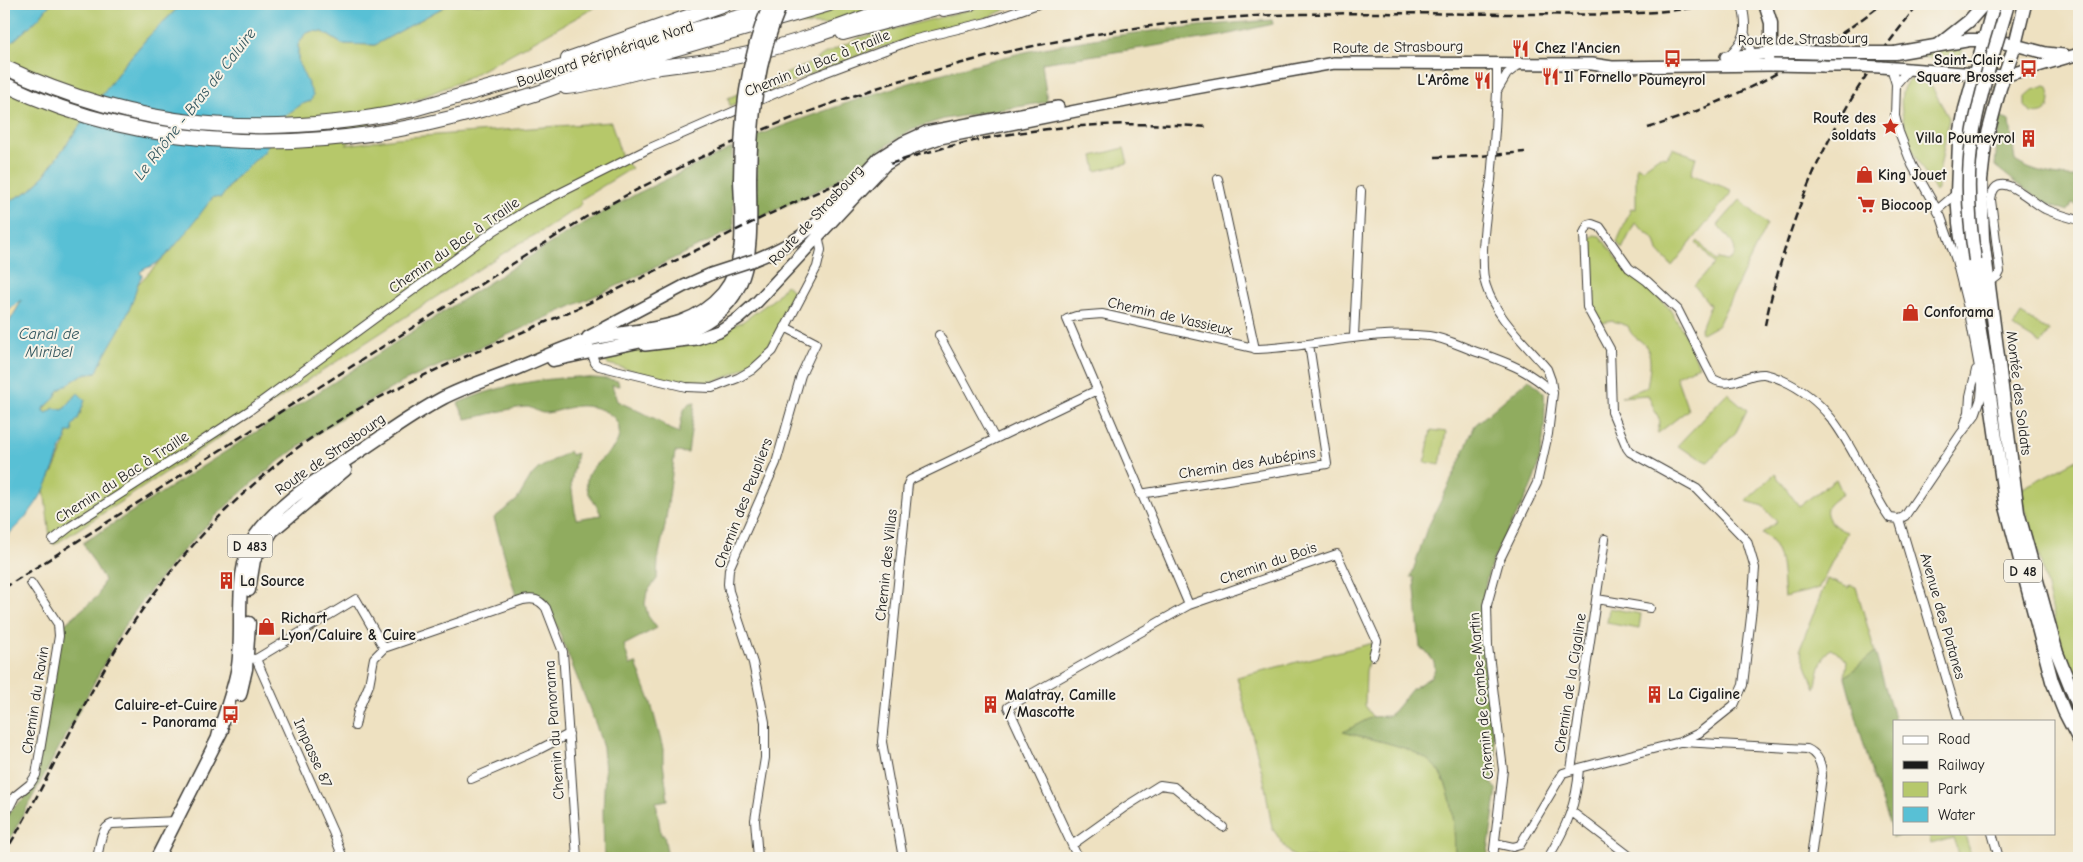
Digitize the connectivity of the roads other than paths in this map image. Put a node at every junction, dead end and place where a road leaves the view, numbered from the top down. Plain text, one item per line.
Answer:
1 (724, 4) edge
2 (770, 4) edge
3 (781, 4) edge
4 (786, 4) edge
5 (828, 4) edge
6 (951, 4) edge
7 (969, 4) edge
8 (1038, 4) edge
9 (1742, 4) edge
10 (1984, 4) edge
11 (1994, 4) edge
12 (2008, 4) edge
13 (2025, 4) edge
14 (1025, 6) edge
15 (1766, 8) edge
16 (900, 11) edge
17 (1746, 34) junction
18 (1984, 39) junction
19 (2015, 45) junction
20 (1934, 47) junction
21 (1752, 54) junction
22 (2075, 55) edge
23 (1726, 57) junction
24 (1772, 59) junction
25 (1497, 63) junction
26 (1520, 63) junction
27 (1592, 64) junction
28 (1761, 65) junction
29 (4, 67) edge
30 (1886, 67) junction
31 (1910, 68) junction
32 (550, 69) junction
33 (1975, 74) junction
34 (2004, 76) junction
35 (4, 84) edge
36 (1896, 84) junction
37 (553, 88) junction
38 (1497, 91) junction
39 (1966, 105) junction
40 (1993, 112) junction
41 (745, 179) junction
42 (1218, 179) dead end
43 (1361, 191) dead end
44 (1957, 193) junction
45 (1937, 210) junction
46 (2079, 220) edge
47 (816, 232) junction
48 (1969, 260) junction
49 (1987, 277) junction
50 (1985, 318) junction
51 (785, 326) junction
52 (939, 335) dead end
53 (1354, 336) junction
54 (617, 340) junction
55 (1309, 344) junction
56 (1255, 349) junction
57 (559, 350) junction
58 (590, 351) junction
59 (519, 368) junction
60 (1987, 374) junction
61 (2003, 387) junction
62 (1097, 390) junction
63 (1553, 393) junction
64 (995, 439) junction
65 (1140, 494) junction
66 (1900, 518) junction
67 (1605, 539) dead end
68 (53, 540) dead end
69 (31, 584) dead end
70 (1597, 599) junction
71 (1189, 605) junction
72 (1650, 608) dead end
73 (384, 648) junction
74 (1373, 656) dead end
75 (247, 658) junction
76 (2079, 708) edge
77 (1959, 720) edge
78 (355, 726) dead end
79 (569, 734) junction
80 (2079, 740) edge
81 (1680, 742) junction
82 (1575, 769) junction
83 (471, 778) dead end
84 (1572, 812) junction
85 (4, 818) edge
86 (177, 821) junction
87 (1223, 827) dead end
88 (1992, 834) edge
89 (1495, 843) junction
90 (1072, 845) junction
91 (98, 858) edge
92 (156, 858) edge
93 (343, 858) edge
94 (577, 858) edge
95 (758, 858) edge
96 (903, 858) edge
97 (1078, 858) edge
98 (1493, 858) edge
99 (1548, 858) edge
100 (1632, 858) edge
101 (1811, 858) edge
102 (1999, 858) edge

1 - 32 highway
2 - 41 main road, bridge
3 - 41 main road, bridge
4 - 32 highway, Boulevard Périphérique Nord
5 - 37 highway, Boulevard Périphérique Nord
6 - 16 highway
7 - 16 highway
8 - 14 street, Chemin du Bac à Traille
9 - 17 street
10 - 20 main road
11 - 18 main road
12 - 48 main road, bridge
13 - 19 main road, Montée des Soldats
14 - 68 street, Chemin du Bac à Traille
15 - 24 main road
16 - 37 highway
17 - 21 street
17 - 23 street
18 - 19 main road, Route de Strasbourg
18 - 20 main road, Route de Strasbourg
18 - 33 main road
19 - 22 main road
19 - 34 main road, Montée des Soldats
20 - 24 main road, Route de Strasbourg, bridge
21 - 23 main road, Route de Strasbourg
21 - 24 main road, Route de Strasbourg
21 - 28 street
22 - 34 main road
23 - 27 main road, Route de Strasbourg
24 - 28 main road, Route de Strasbourg
24 - 30 main road, Route de Strasbourg, bridge
25 - 26 main road, Route de Strasbourg
25 - 38 street
25 - 47 main road, Route de Strasbourg, bridge
26 - 27 main road, Route de Strasbourg
26 - 38 street
27 - 28 main road, Route de Strasbourg
29 - 32 highway, Boulevard Périphérique Nord
30 - 31 main road, Route de Strasbourg
30 - 36 street
31 - 33 main road, Route de Strasbourg
31 - 36 street
33 - 34 main road, Route de Strasbourg
33 - 39 main road
34 - 40 main road, Montée des Soldats / D 48
35 - 37 highway, Boulevard Périphérique Nord
36 - 45 street
38 - 63 street, bridge
39 - 40 main road
39 - 44 main road
40 - 49 main road, Montée des Soldats / D 48
41 - 54 main road
42 - 56 street
43 - 53 street
44 - 45 street
44 - 48 main road
45 - 66 street
46 - 49 street
47 - 51 street
47 - 54 main road, Route de Strasbourg / D 483
47 - 57 main road, Route de Strasbourg, bridge
48 - 50 main road
48 - 60 main road
49 - 61 main road, Montée des Soldats / D 48
50 - 60 main road
50 - 61 main road
51 - 58 street
51 - 95 street, Chemin des Peupliers
52 - 64 street
53 - 55 street, Chemin de Vassieux
53 - 63 street, Chemin de Vassieux
54 - 57 main road
54 - 58 main road, Route de Strasbourg / D 483
55 - 56 street, Chemin de Vassieux
55 - 65 street, Chemin des Aubépins
56 - 62 street, Chemin de Vassieux
57 - 59 main road, Route de Strasbourg
58 - 59 main road, Route de Strasbourg / D 483
59 - 75 main road, Route de Strasbourg / D 483
60 - 80 main road, Montée des Soldats / D 48
61 - 76 main road, Montée des Soldats / D 48
62 - 64 street, Chemin des Villas
62 - 65 street, Chemin de Vassieux
63 - 89 street, Chemin de Combe-Martin
64 - 96 street, Chemin des Villas
65 - 71 street, Chemin de Vassieux
66 - 77 street, Avenue des Platanes
66 - 81 street
67 - 70 street, Chemin de la Cigaline
69 - 85 street, Chemin du Ravin
70 - 72 street, Chemin de la Cigaline
70 - 82 street, Chemin de la Cigaline
71 - 74 street, Chemin du Bois
71 - 90 street
73 - 75 street
73 - 78 street
73 - 79 street, Chemin du Panorama
75 - 86 main road, Route de Strasbourg / D 483
75 - 93 street, Impasse 87
79 - 83 street
79 - 94 street, Chemin du Panorama
81 - 82 street
81 - 101 street
82 - 84 street
82 - 89 street, Chemin de la Cigaline
84 - 99 street
84 - 100 street
86 - 91 street
86 - 92 main road, Route de Strasbourg / D 483
87 - 90 street
88 - 102 street
89 - 98 street, Chemin de Combe-Martin
90 - 97 street

